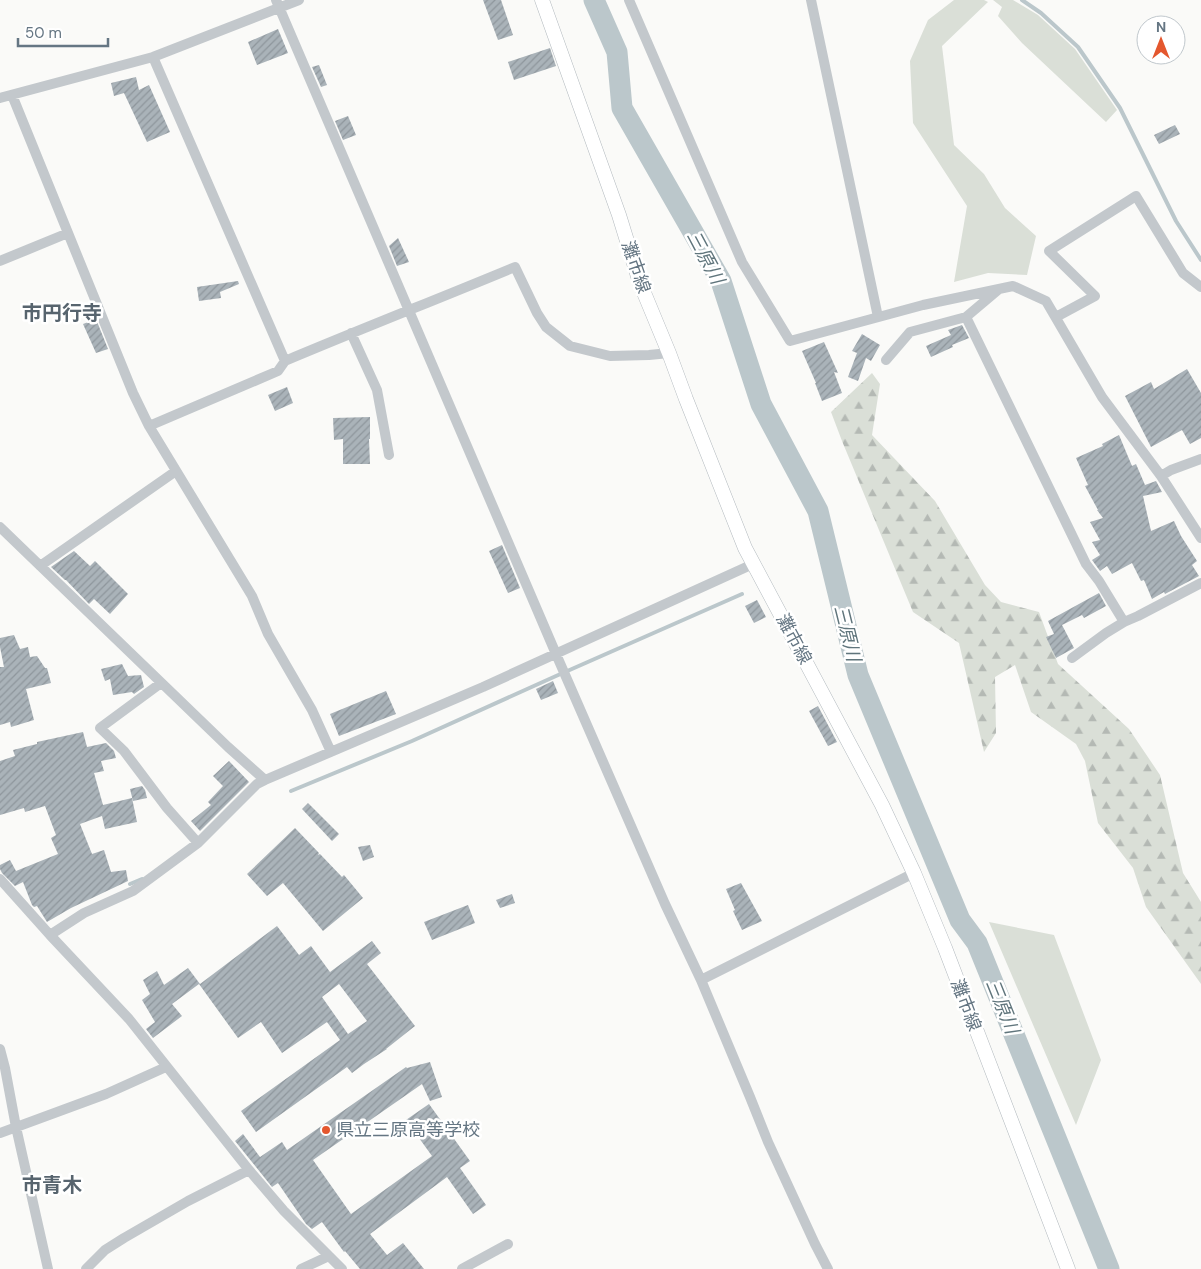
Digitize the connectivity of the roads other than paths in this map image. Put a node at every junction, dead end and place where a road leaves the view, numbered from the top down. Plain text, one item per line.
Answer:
1 (298, 0) edge
2 (542, 0) edge
3 (629, 0) edge
4 (812, 0) edge
5 (278, 4) edge
6 (153, 57) junction
7 (12, 95) junction
8 (0, 98) edge
9 (68, 233) junction
10 (0, 261) edge
11 (1001, 288) junction
12 (1201, 288) edge
13 (409, 311) junction
14 (878, 317) junction
15 (1056, 317) junction
16 (966, 318) junction
17 (350, 333) junction
18 (669, 352) junction
19 (886, 360) dead end
20 (284, 361) junction
21 (149, 426) junction
22 (389, 455) dead end
23 (1201, 459) edge
24 (176, 471) junction
25 (1161, 476) junction
26 (0, 527) edge
27 (1201, 538) edge
28 (753, 564) junction
29 (40, 566) junction
30 (1201, 583) edge
31 (1124, 622) junction
32 (556, 654) junction
33 (1072, 658) dead end
34 (161, 683) junction
35 (331, 752) junction
36 (265, 780) junction
37 (198, 843) junction
38 (914, 873) junction
39 (0, 879) edge
40 (50, 935) junction
41 (701, 980) junction
42 (0, 1049) edge
43 (166, 1067) junction
44 (16, 1127) junction
45 (0, 1133) edge
46 (250, 1170) junction
47 (508, 1244) dead end
48 (329, 1256) junction
49 (48, 1269) edge
50 (86, 1269) edge
51 (301, 1269) edge
52 (342, 1269) edge
53 (462, 1269) edge
54 (828, 1269) edge
55 (1068, 1269) edge

1 - 5 street
2 - 18 main road, 灘市線
3 - 14 street
4 - 14 street
5 - 6 street
5 - 13 street
6 - 7 street
6 - 20 street
7 - 8 street
7 - 9 street
9 - 10 street
9 - 21 street
11 - 14 street
11 - 15 street
11 - 16 street
12 - 15 street
13 - 17 street
13 - 18 street
13 - 32 street
15 - 25 street
16 - 19 street
16 - 31 street
17 - 20 street
17 - 22 street
18 - 28 main road, 灘市線
20 - 21 street
21 - 24 street
23 - 25 street
24 - 29 street
24 - 35 street
25 - 27 street
26 - 29 street
28 - 32 street
28 - 38 main road, 灘市線
29 - 34 street
30 - 31 street
31 - 33 street
32 - 35 street
32 - 41 street
34 - 36 street
34 - 37 street
35 - 36 street
36 - 37 street
37 - 40 street
38 - 41 street
38 - 55 main road, 灘市線
39 - 40 street
40 - 43 street
41 - 54 street
42 - 44 street
43 - 44 street
43 - 46 street
44 - 45 street
44 - 49 street
46 - 48 street
46 - 50 street
47 - 53 street
48 - 51 street
48 - 52 street

